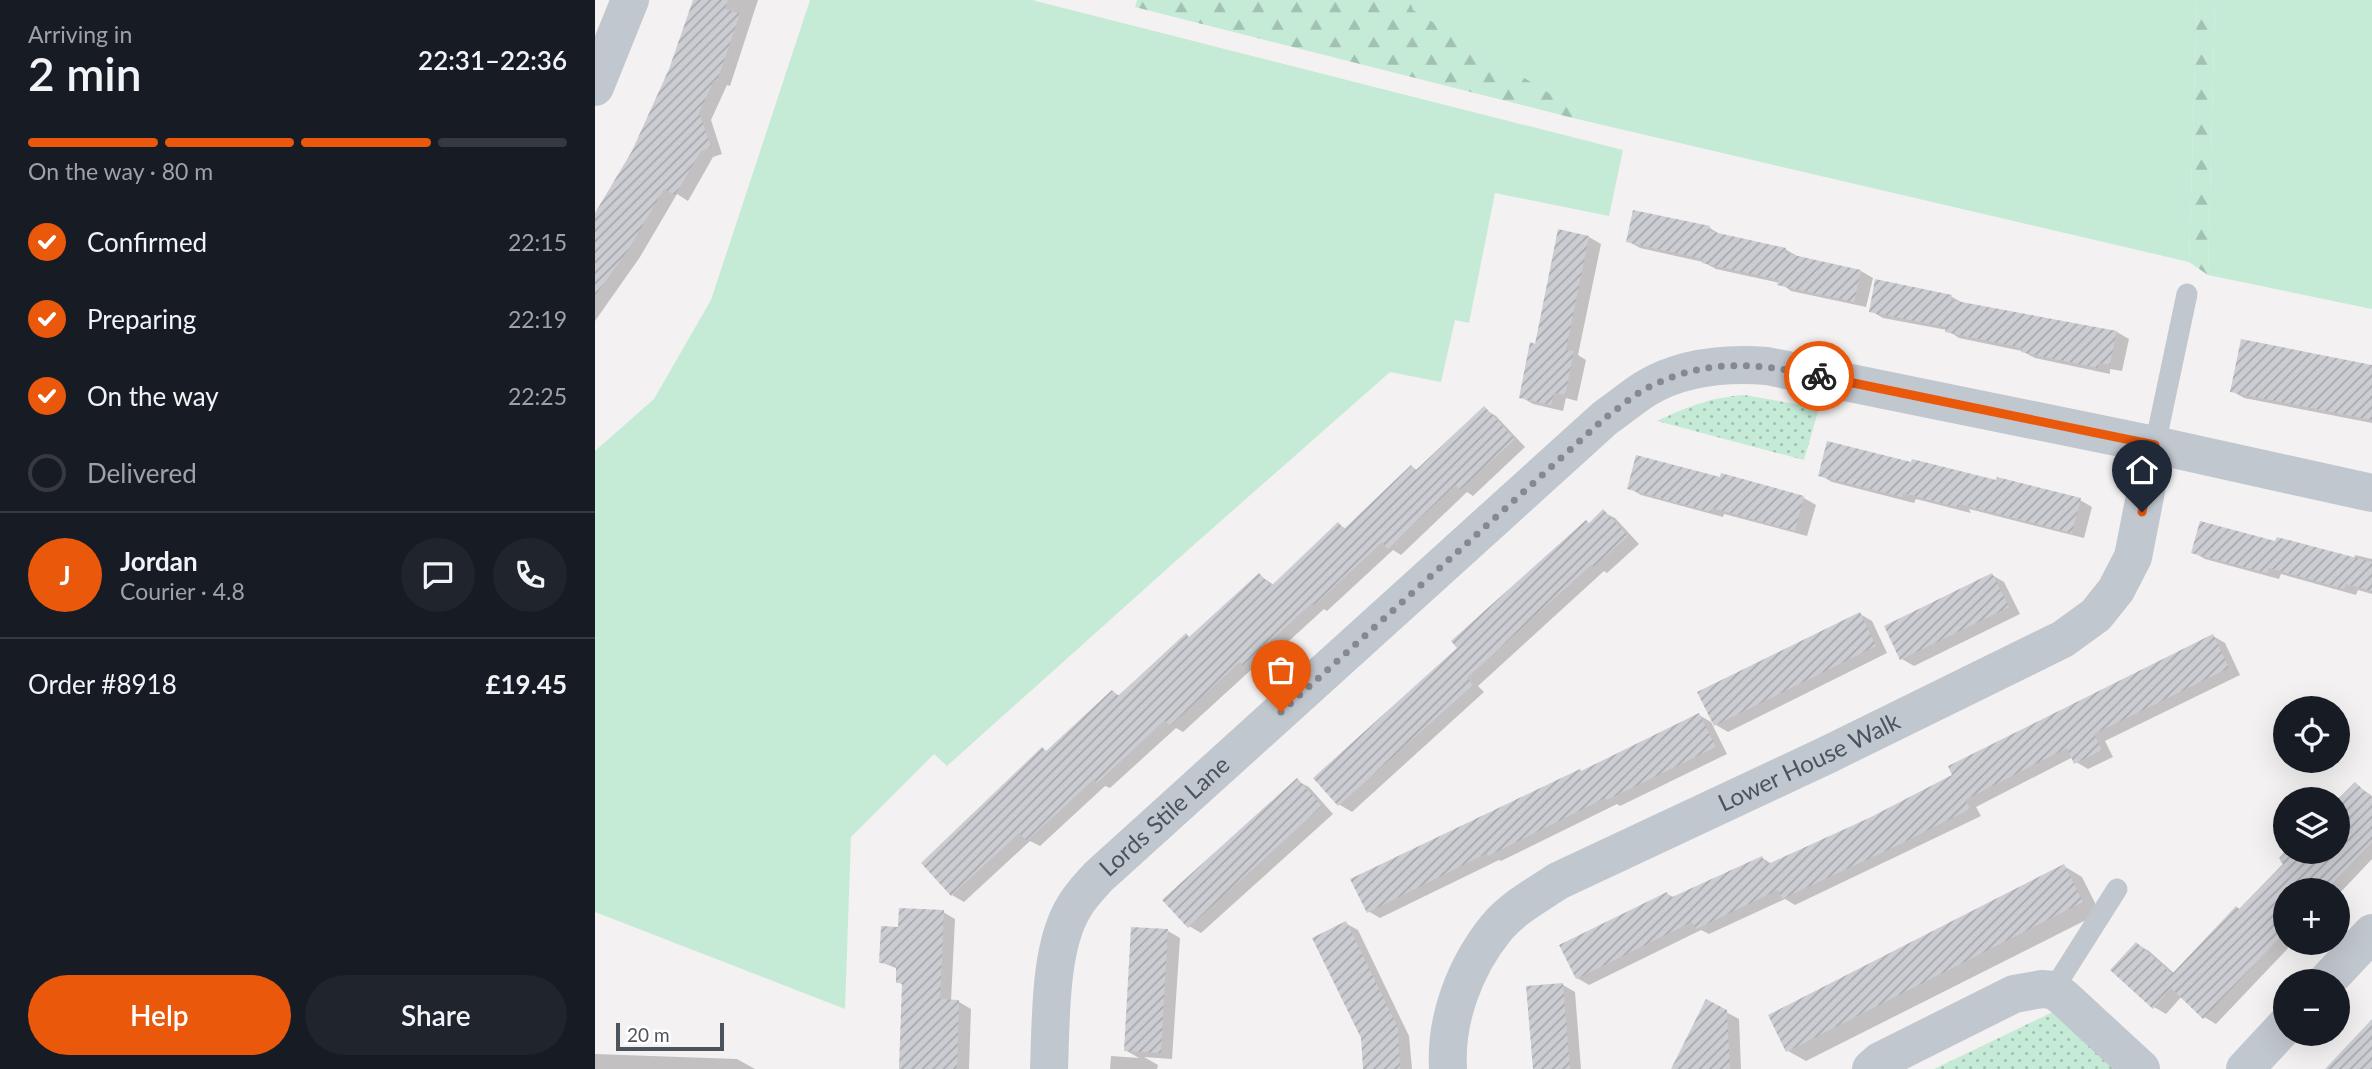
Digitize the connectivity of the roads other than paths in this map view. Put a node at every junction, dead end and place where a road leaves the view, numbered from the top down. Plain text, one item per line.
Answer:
1 (630, 0) edge
2 (595, 87) edge
3 (2187, 294) dead end
4 (2155, 445) junction
5 (2372, 493) edge
6 (2117, 889) dead end
7 (2372, 933) edge
8 (2338, 969) edge
9 (2053, 990) junction
10 (2273, 1039) edge
11 (1049, 1069) edge
12 (1448, 1069) edge
13 (1871, 1069) edge
14 (2141, 1069) edge
15 (2245, 1069) edge

1 - 2 street
3 - 4 lane
4 - 5 street, Lords Stile Lane
4 - 11 street, Lords Stile Lane
4 - 12 street, Lower House Walk
6 - 9 lane
7 - 8 street
9 - 13 street
9 - 14 street
10 - 15 street

